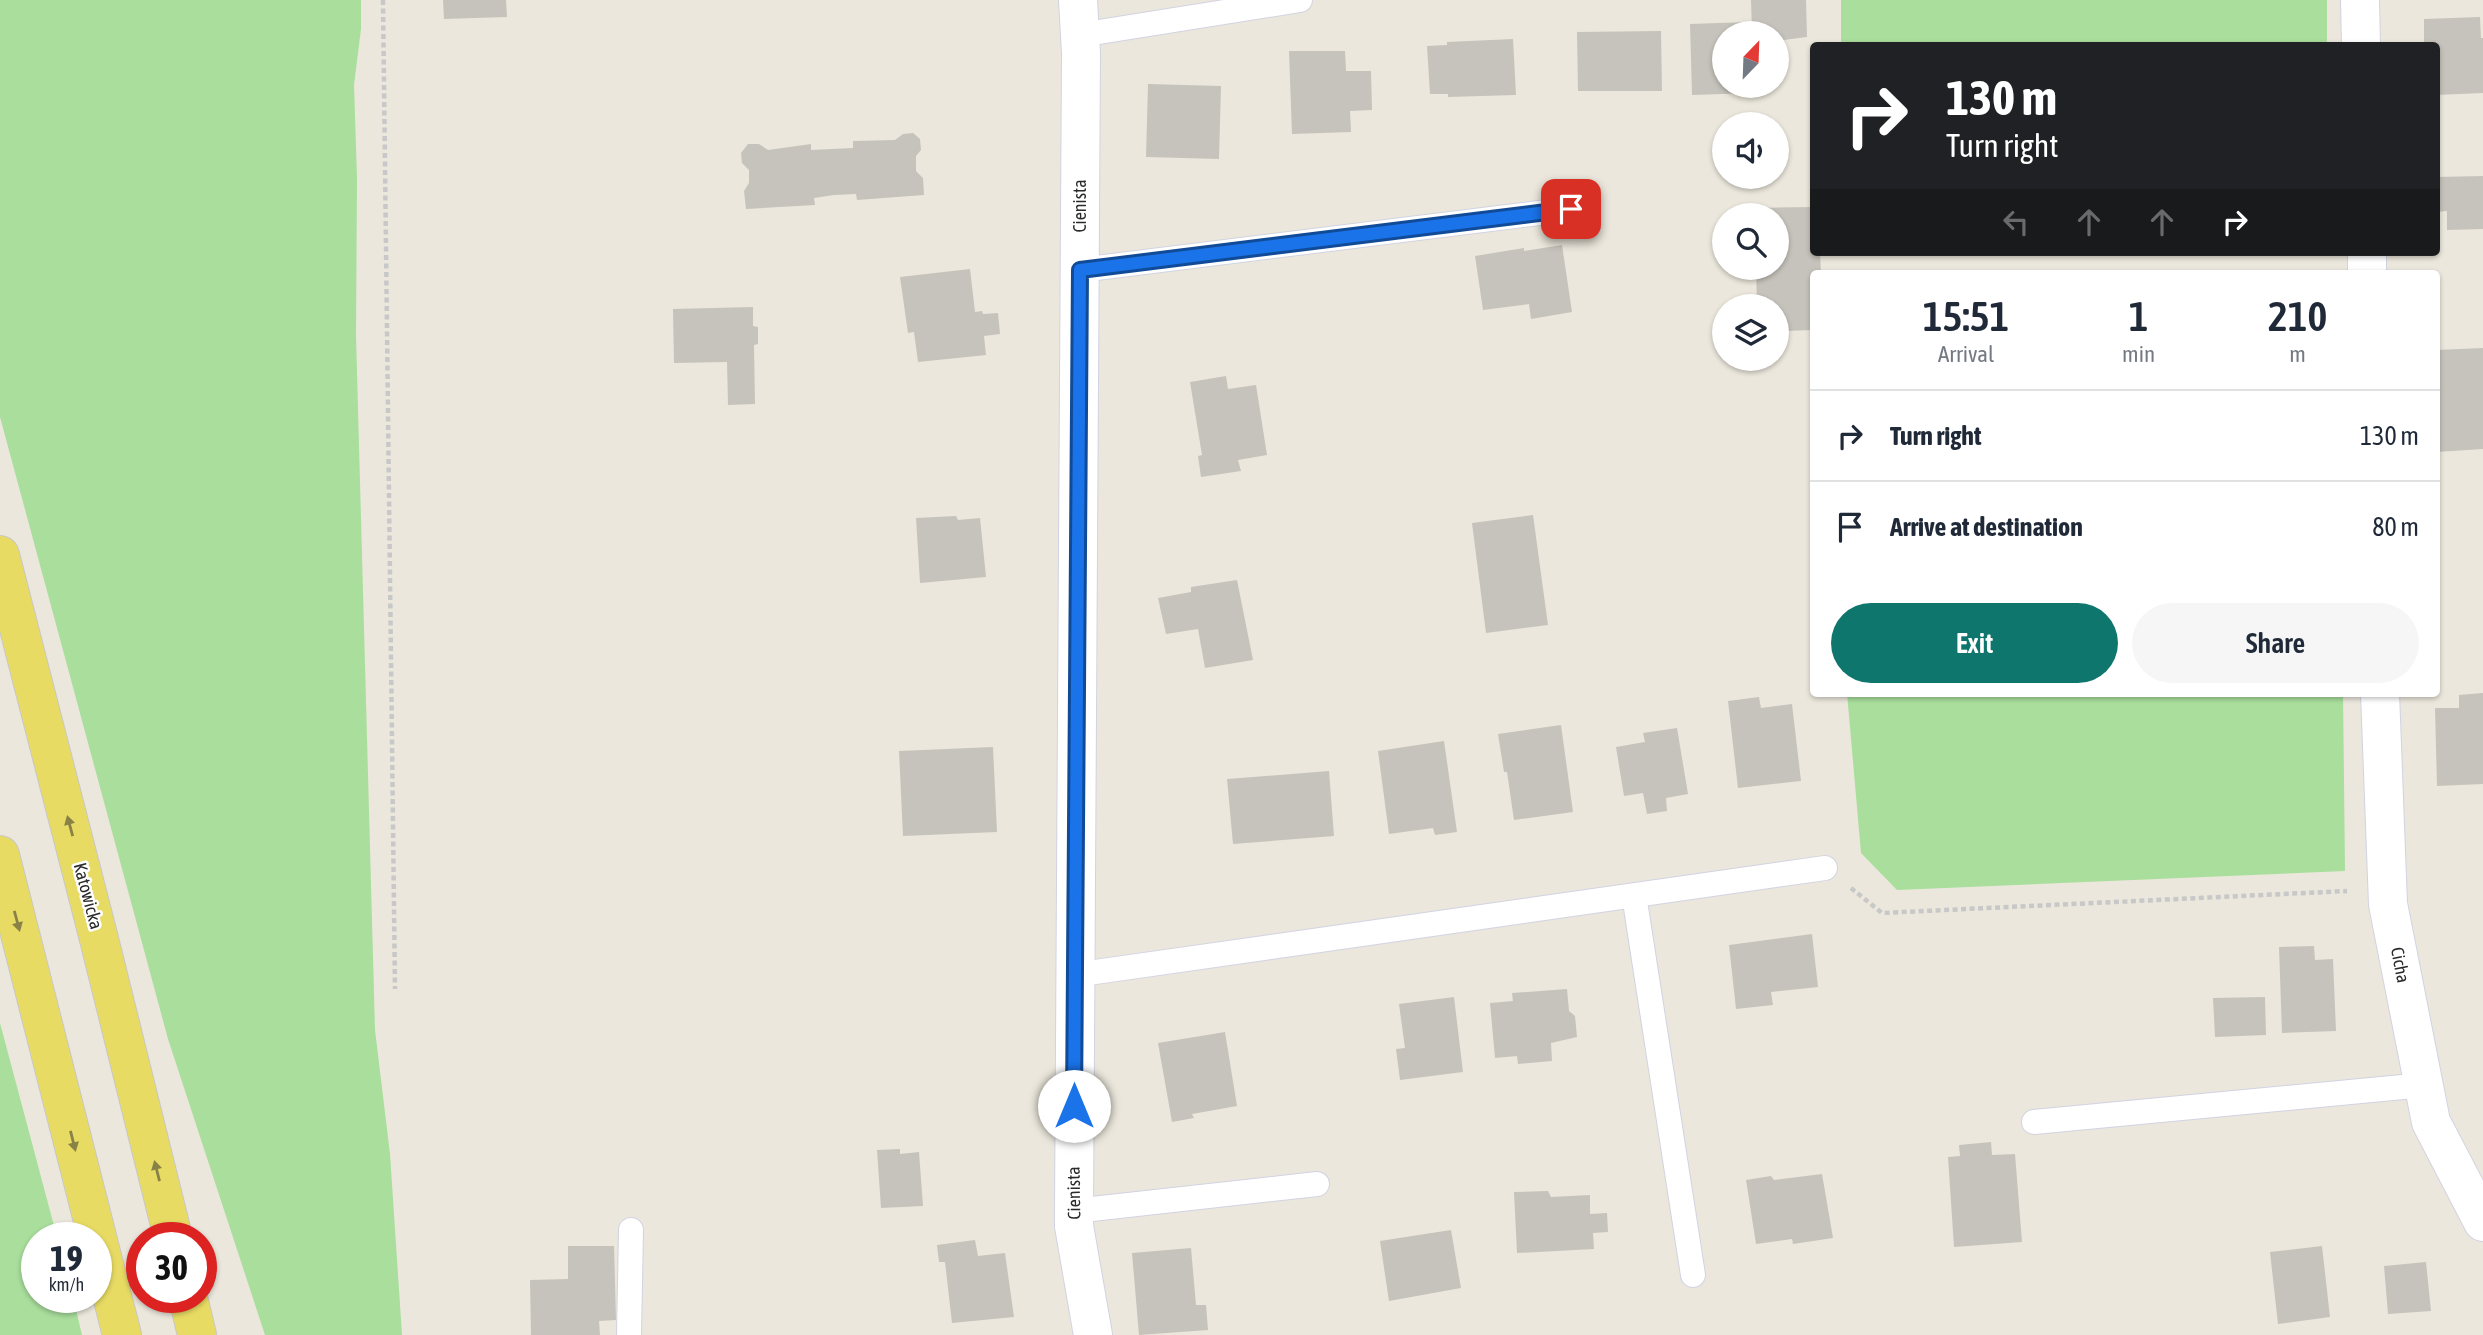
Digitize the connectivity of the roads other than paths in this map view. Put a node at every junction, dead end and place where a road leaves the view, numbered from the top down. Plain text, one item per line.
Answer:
1 (1300, 0) edge
2 (2360, 0) edge
3 (1079, 17) edge
4 (2361, 42) edge
5 (1571, 209) dead end
6 (1080, 270) junction
7 (0, 555) edge
8 (2380, 697) edge
9 (0, 855) edge
10 (1825, 867) road end
11 (1634, 895) junction
12 (1074, 975) junction
13 (2424, 1085) junction
14 (2034, 1122) dead end
15 (1317, 1184) dead end
16 (1074, 1211) junction
17 (169, 1222) edge
18 (2483, 1222) edge
19 (631, 1230) dead end
20 (1693, 1275) dead end
21 (192, 1313) edge
22 (122, 1335) edge
23 (197, 1335) edge
24 (629, 1335) edge
25 (1093, 1335) edge

1 - 3 lane
2 - 4 street
3 - 6 street, Cienista
5 - 6 lane
6 - 12 street, Cienista
17 -> 7 main road, Katowicka
8 - 13 street, Cicha
9 -> 22 main road
10 - 11 lane
11 - 12 lane
11 - 20 lane
12 - 16 street, Cienista
13 - 14 lane
13 - 18 street, Cicha
15 - 16 lane
16 - 25 street, Cienista
19 - 24 lane
21 - 23 main road

